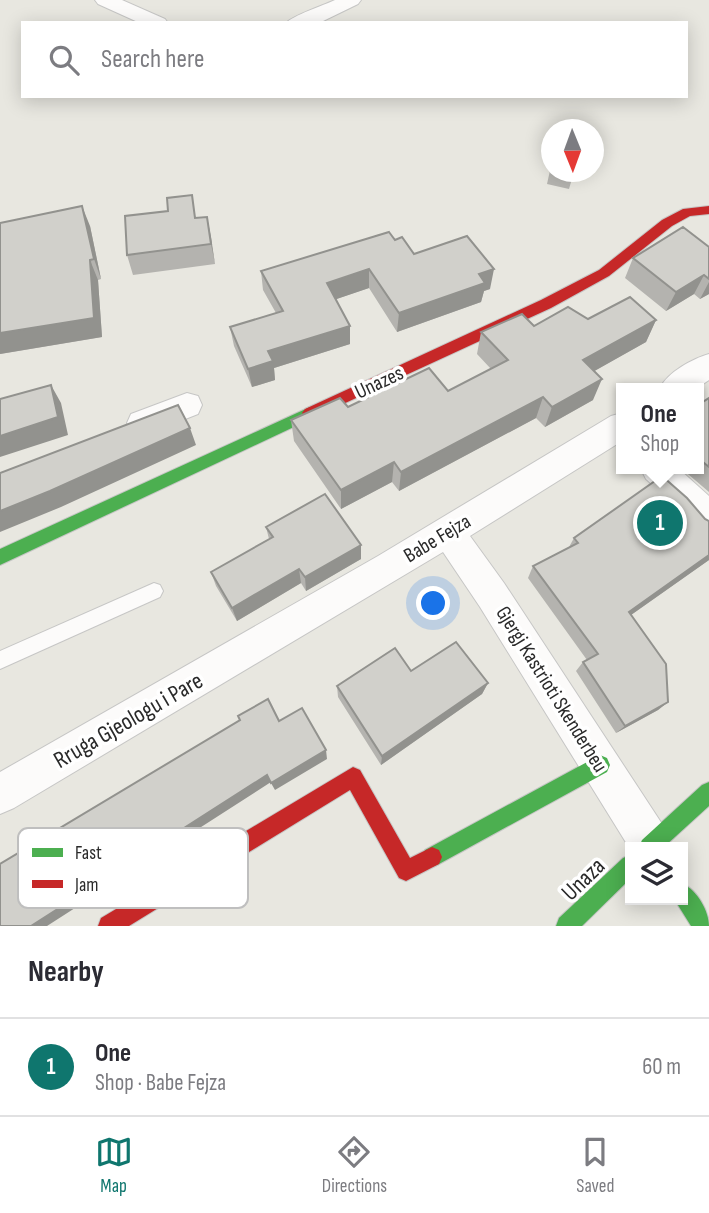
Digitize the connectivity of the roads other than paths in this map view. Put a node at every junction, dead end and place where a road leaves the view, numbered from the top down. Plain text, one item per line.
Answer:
1 (105, 0) edge
2 (351, 0) edge
3 (153, 21) edge
4 (303, 21) edge
5 (709, 210) edge
6 (709, 365) edge
7 (682, 383) edge
8 (187, 405) dead end
9 (616, 431) edge
10 (112, 434) edge
11 (663, 474) edge
12 (709, 520) edge
13 (448, 532) junction
14 (0, 557) edge
15 (154, 591) dead end
16 (256, 646) joint
17 (0, 660) edge
18 (600, 765) junction
19 (709, 792) edge
20 (0, 794) edge
21 (248, 841) edge
22 (641, 842) edge
23 (656, 842) edge
24 (625, 871) edge
25 (688, 903) edge
26 (138, 908) edge
27 (109, 926) edge
28 (567, 926) edge
29 (703, 926) edge

1 - 3 street
2 - 4 street
5 - 14 street, Unazes
6 - 7 street
8 - 10 street
9 - 13 street, Babe Fejza
11 - 12 street
13 - 16 street, Babe Fejza
13 - 18 street, Gjergj Kastrioti Skenderbeu
15 - 17 lane
16 - 20 street, Rruga Gjeologu i Pare
18 - 21 street
18 - 22 street, Gjergj Kastrioti Skenderbeu
19 - 23 street, Unaza
24 - 28 street, Unaza
25 - 29 street
26 - 27 street

